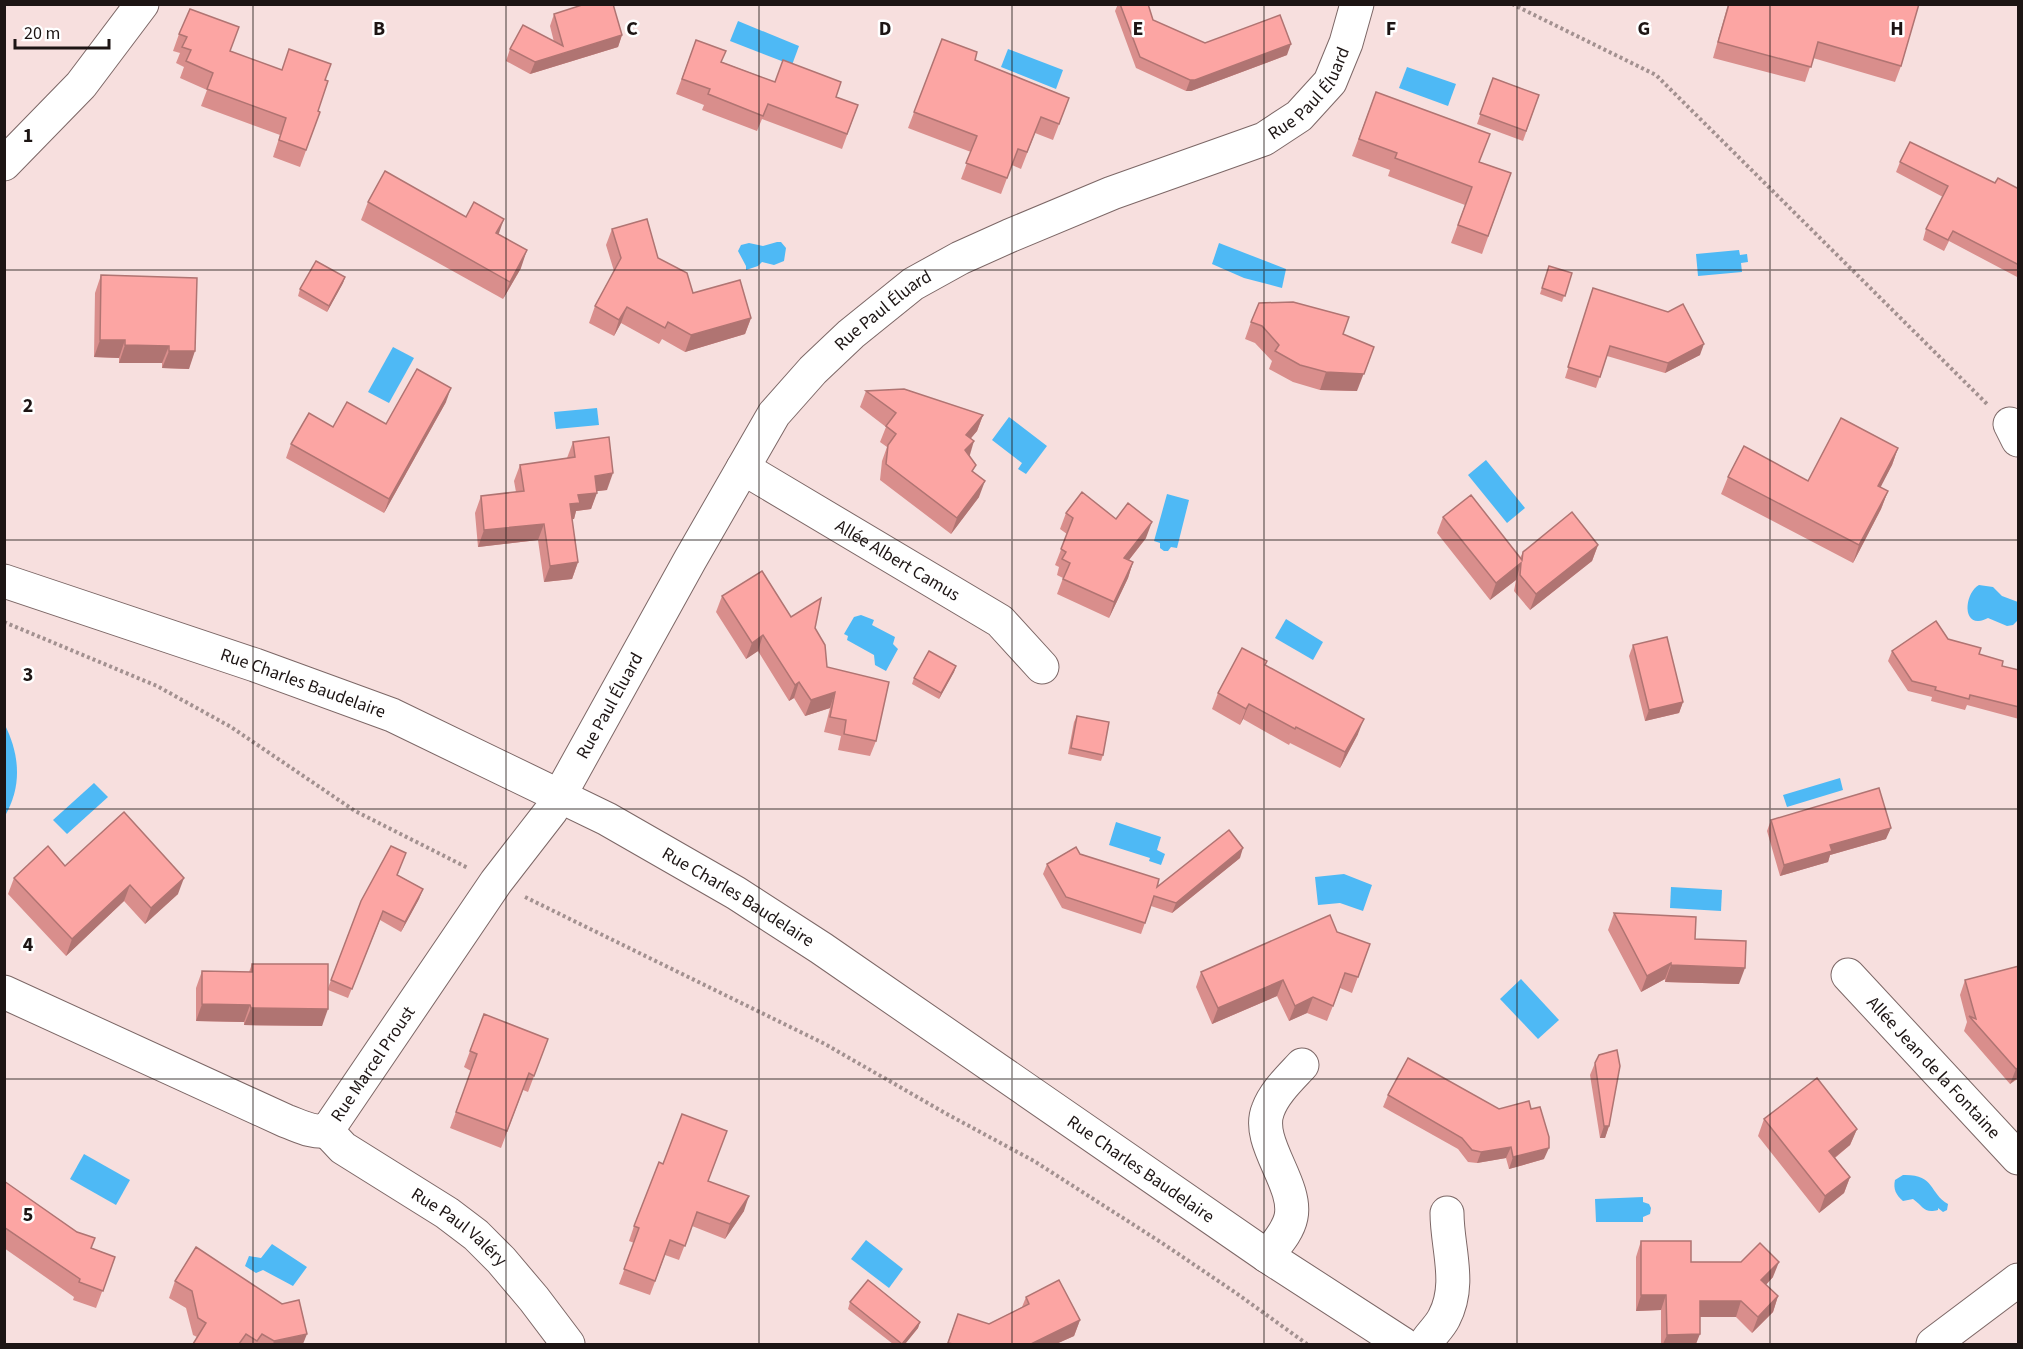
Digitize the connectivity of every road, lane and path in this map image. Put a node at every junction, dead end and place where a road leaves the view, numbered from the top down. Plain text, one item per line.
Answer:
1 (142, 4) edge
2 (1357, 4) edge
3 (1512, 4) edge
4 (4, 164) edge
5 (2014, 432) edge
6 (743, 468) junction
7 (4, 581) edge
8 (4, 622) edge
9 (1042, 667) dead end
10 (559, 795) junction
11 (496, 882) junction
12 (1848, 975) dead end
13 (4, 992) edge
14 (1302, 1065) dead end
15 (327, 1131) junction
16 (2019, 1158) edge
17 (1447, 1213) dead end
18 (1267, 1256) junction
19 (2019, 1280) edge
20 (568, 1344) edge
21 (1307, 1344) edge
22 (1403, 1344) edge
23 (1425, 1344) edge
24 (1933, 1344) edge

1 - 4 street
2 - 6 street, Rue Paul Éluard
3 - 5 path
6 - 9 street, Allée Albert Camus
6 - 10 street, Rue Paul Éluard
7 - 10 street, Rue Charles Baudelaire
8 - 11 path
10 - 11 street, Rue Marcel Proust
10 - 18 street, Rue Charles Baudelaire
11 - 15 street, Rue Marcel Proust
11 - 21 path
12 - 16 street, Allée Jean de la Fontaine
13 - 15 street, Rue Marcel Proust
14 - 18 street
15 - 20 street, Rue Paul Valéry
17 - 23 street
18 - 22 street, Rue Charles Baudelaire
19 - 24 street

